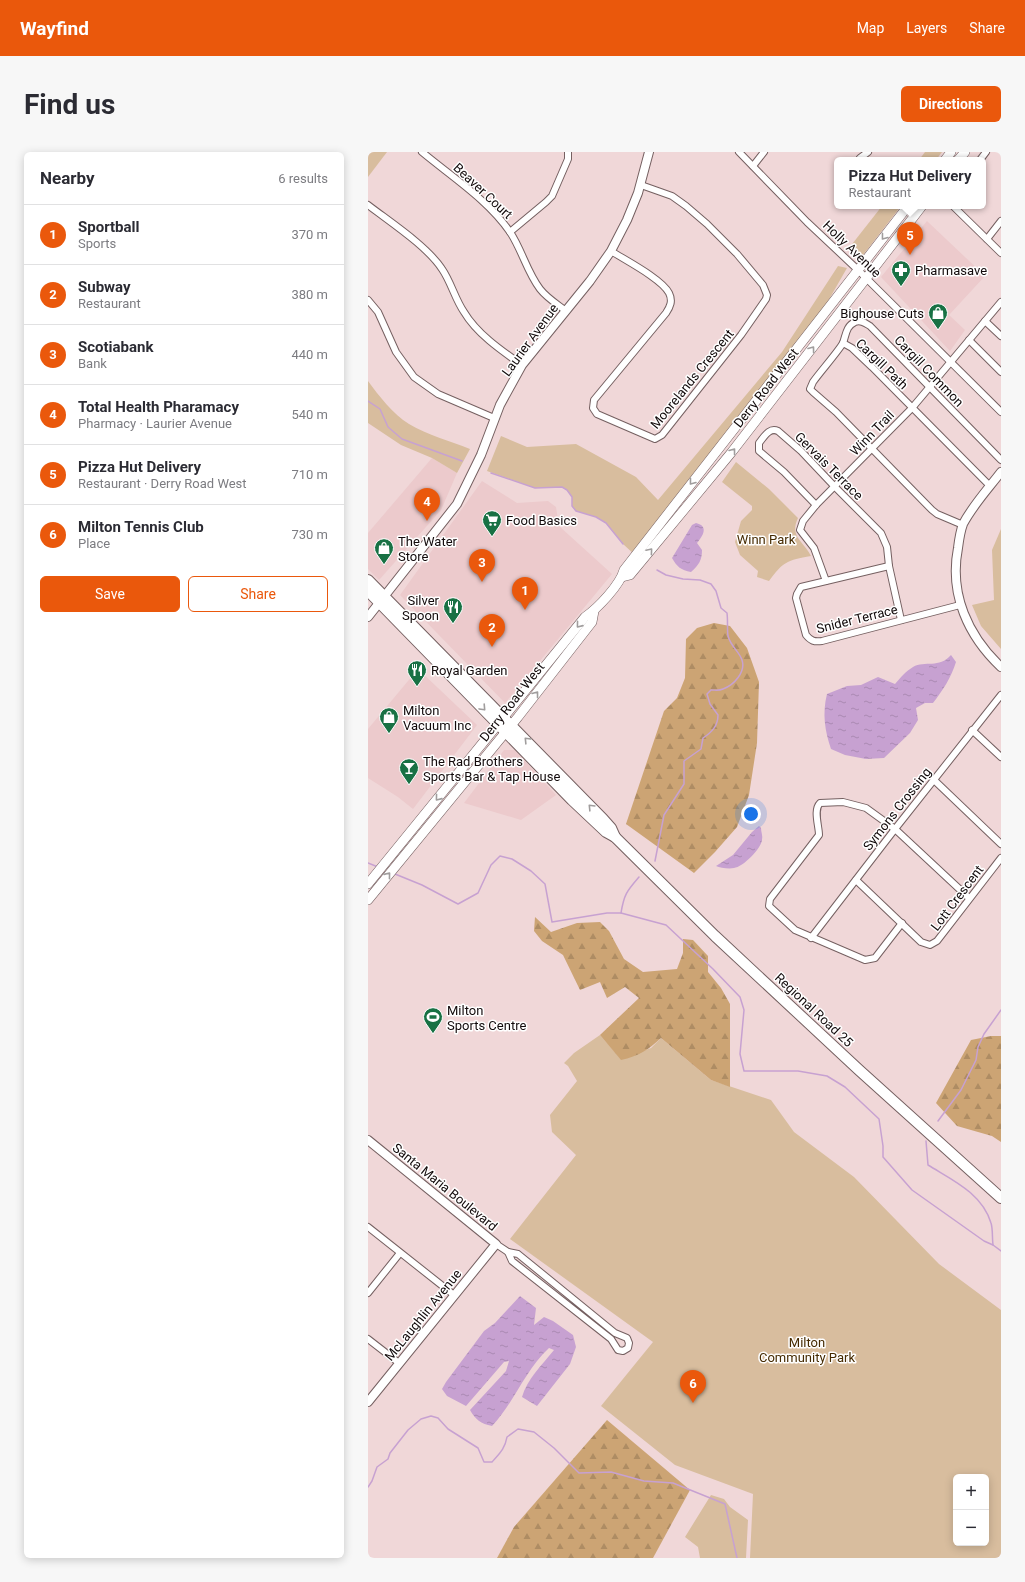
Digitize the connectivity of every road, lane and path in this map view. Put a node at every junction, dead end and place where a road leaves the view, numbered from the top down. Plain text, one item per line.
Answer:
1 (422, 152) edge
2 (568, 152) edge
3 (649, 152) edge
4 (739, 152) edge
5 (764, 152) edge
6 (752, 166) junction
7 (641, 185) junction
8 (368, 205) edge
9 (906, 209) edge
10 (920, 209) edge
11 (956, 209) edge
12 (1001, 220) edge
13 (510, 232) junction
14 (987, 238) junction
15 (611, 251) junction
16 (1001, 253) edge
17 (858, 270) junction
18 (867, 279) junction
19 (368, 300) edge
20 (1001, 302) edge
21 (566, 310) junction
22 (985, 321) junction
23 (1001, 336) edge
24 (969, 340) junction
25 (843, 343) junction
26 (950, 362) junction
27 (522, 366) junction
28 (1001, 372) edge
29 (929, 388) junction
30 (912, 408) junction
31 (1001, 412) edge
32 (494, 418) junction
33 (871, 449) junction
34 (1001, 460) edge
35 (1001, 472) edge
36 (990, 486) junction
37 (835, 487) junction
38 (816, 505) junction
39 (963, 525) junction
40 (889, 566) junction
41 (622, 577) junction
42 (368, 580) edge
43 (826, 581) junction
44 (368, 590) edge
45 (383, 600) junction
46 (960, 605) junction
47 (594, 611) junction
48 (368, 617) edge
49 (901, 620) junction
50 (1001, 667) edge
51 (1001, 695) edge
52 (501, 720) junction
53 (509, 729) junction
54 (972, 730) junction
55 (1001, 757) edge
56 (934, 780) junction
57 (895, 829) junction
58 (1001, 844) edge
59 (1001, 858) edge
60 (856, 880) junction
61 (368, 883) edge
62 (969, 898) junction
63 (368, 900) edge
64 (902, 923) junction
65 (811, 938) junction
66 (368, 1140) edge
67 (1001, 1198) edge
68 (368, 1227) edge
69 (496, 1244) junction
70 (508, 1252) junction
71 (400, 1253) junction
72 (368, 1293) edge
73 (454, 1296) junction
74 (368, 1338) edge
75 (399, 1363) junction
76 (368, 1402) edge

1 - 13 street, Beaver Court
2 - 13 street, Beaver Court
3 - 7 street, Laurier Avenue
4 - 6 street, Holly Avenue
5 - 6 street
6 - 17 street, Holly Avenue
7 - 15 street, Laurier Avenue
7 - 15 street, Moorelands Crescent
8 - 27 street
9 -> 17 main road, Derry Road West
10 - 18 main road, Derry Road West
11 - 14 street
12 - 14 street
13 - 21 street, Beaver Court
14 - 16 street
15 - 21 street, Laurier Avenue
17 - 18 street, Holly Avenue
17 -> 41 main road, Derry Road West
18 - 26 street, Holly Avenue
41 -> 18 main road, Derry Road West
19 - 32 street
20 - 22 street, Winn Trail
21 - 27 street, Laurier Avenue
22 - 23 street
22 - 24 street, Winn Trail
24 - 26 street, Winn Trail
24 - 28 street
25 - 29 street, Cargill Common
25 - 30 street, Cargill Path
25 - 33 street, Cargill Path
26 - 29 street, Winn Trail
26 - 31 street, Holly Avenue
27 - 32 street, Laurier Avenue
29 - 30 street, Winn Trail
29 - 34 street, Cargill Common
30 - 33 street, Winn Trail
30 - 36 street, Cargill Path
32 - 45 street, Laurier Avenue
33 - 37 street, Winn Trail
33 - 39 street, Cargill Path
35 - 36 street
36 - 39 street
37 - 38 street, Winn Trail
37 - 38 street, Gervais Terrace
37 - 40 street, Gervais Terrace
38 - 43 street, Winn Trail
39 - 46 street
40 - 43 street, Snider Terrace
40 - 49 street, Gervais Terrace
41 - 47 main road, Derry Road West
42 - 45 main road
43 - 49 street, Snider Terrace
44 - 45 main road
45 - 48 street, Laurier Avenue
45 - 52 main road, Regional Road 25
46 - 49 street, Snider Terrace
46 - 50 street
47 -> 52 main road, Derry Road West
53 -> 47 main road, Derry Road West
51 - 54 street, Symons Crossing
52 - 53 main road, Regional Road 25
52 -> 61 main road, Derry Road West
63 -> 53 main road, Derry Road West
53 - 67 main road, Regional Road 25
54 - 55 street
54 - 56 street, Symons Crossing
56 - 57 street, Symons Crossing
56 - 58 street
57 - 60 street, Symons Crossing
57 - 62 street
57 - 65 street
59 - 62 street, Lott Crescent
60 - 64 street, Lott Crescent
60 - 65 street, Symons Crossing
62 - 64 street, Lott Crescent
64 - 65 street
66 - 69 street, Santa Maria Boulevard
68 - 71 street
69 - 70 street, Santa Maria Boulevard
69 - 73 street, McLaughlin Avenue
70 - 70 street, Santa Maria Boulevard
71 - 72 street
71 - 73 street
73 - 75 street, McLaughlin Avenue
74 - 75 street
75 - 76 street, McLaughlin Avenue

